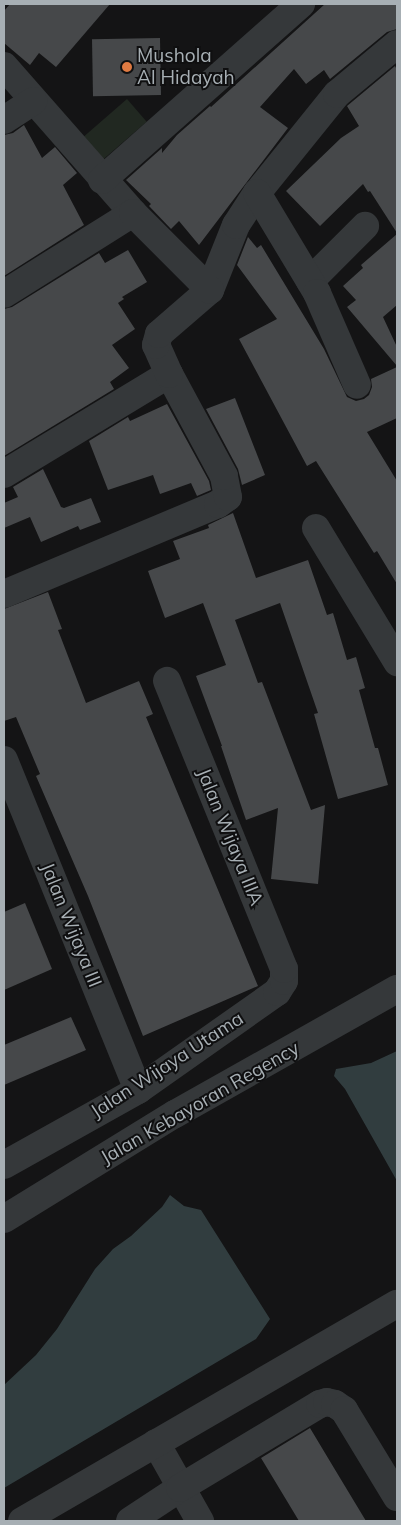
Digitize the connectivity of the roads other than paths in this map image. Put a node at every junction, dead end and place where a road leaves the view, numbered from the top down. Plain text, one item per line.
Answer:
1 (301, 4) edge
2 (397, 44) edge
3 (4, 66) edge
4 (34, 101) junction
5 (4, 120) edge
6 (102, 180) junction
7 (257, 193) junction
8 (134, 213) junction
9 (364, 226) dead end
10 (310, 281) junction
11 (210, 290) junction
12 (4, 294) edge
13 (169, 374) junction
14 (357, 385) dead end
15 (4, 474) edge
16 (316, 528) dead end
17 (4, 594) edge
18 (397, 662) edge
19 (167, 681) dead end
20 (4, 760) edge
21 (397, 989) edge
22 (277, 992) joint
23 (138, 1090) junction
24 (4, 1165) edge
25 (4, 1219) edge
26 (397, 1304) edge
27 (156, 1443) junction
28 (180, 1488) junction
29 (397, 1497) edge
30 (22, 1521) edge
31 (130, 1521) edge
32 (200, 1521) edge

1 - 6 street
2 - 7 street
3 - 4 street
4 - 5 street
4 - 6 street
6 - 8 street
7 - 10 street
7 - 11 street
8 - 11 street
8 - 12 street
9 - 10 street
10 - 14 street
11 - 13 street
13 - 15 street
13 - 17 street
16 - 18 street
19 - 22 street, Jalan Wijaya IIIA
20 - 23 street, Jalan Wijaya III
21 - 25 street, Jalan Kebayoran Regency
22 - 23 street, Jalan Wijaya Utama
23 - 24 street, Jalan Wijaya Utama
26 - 27 street
27 - 28 street
27 - 30 street
28 - 29 street
28 - 31 street
28 - 32 street

